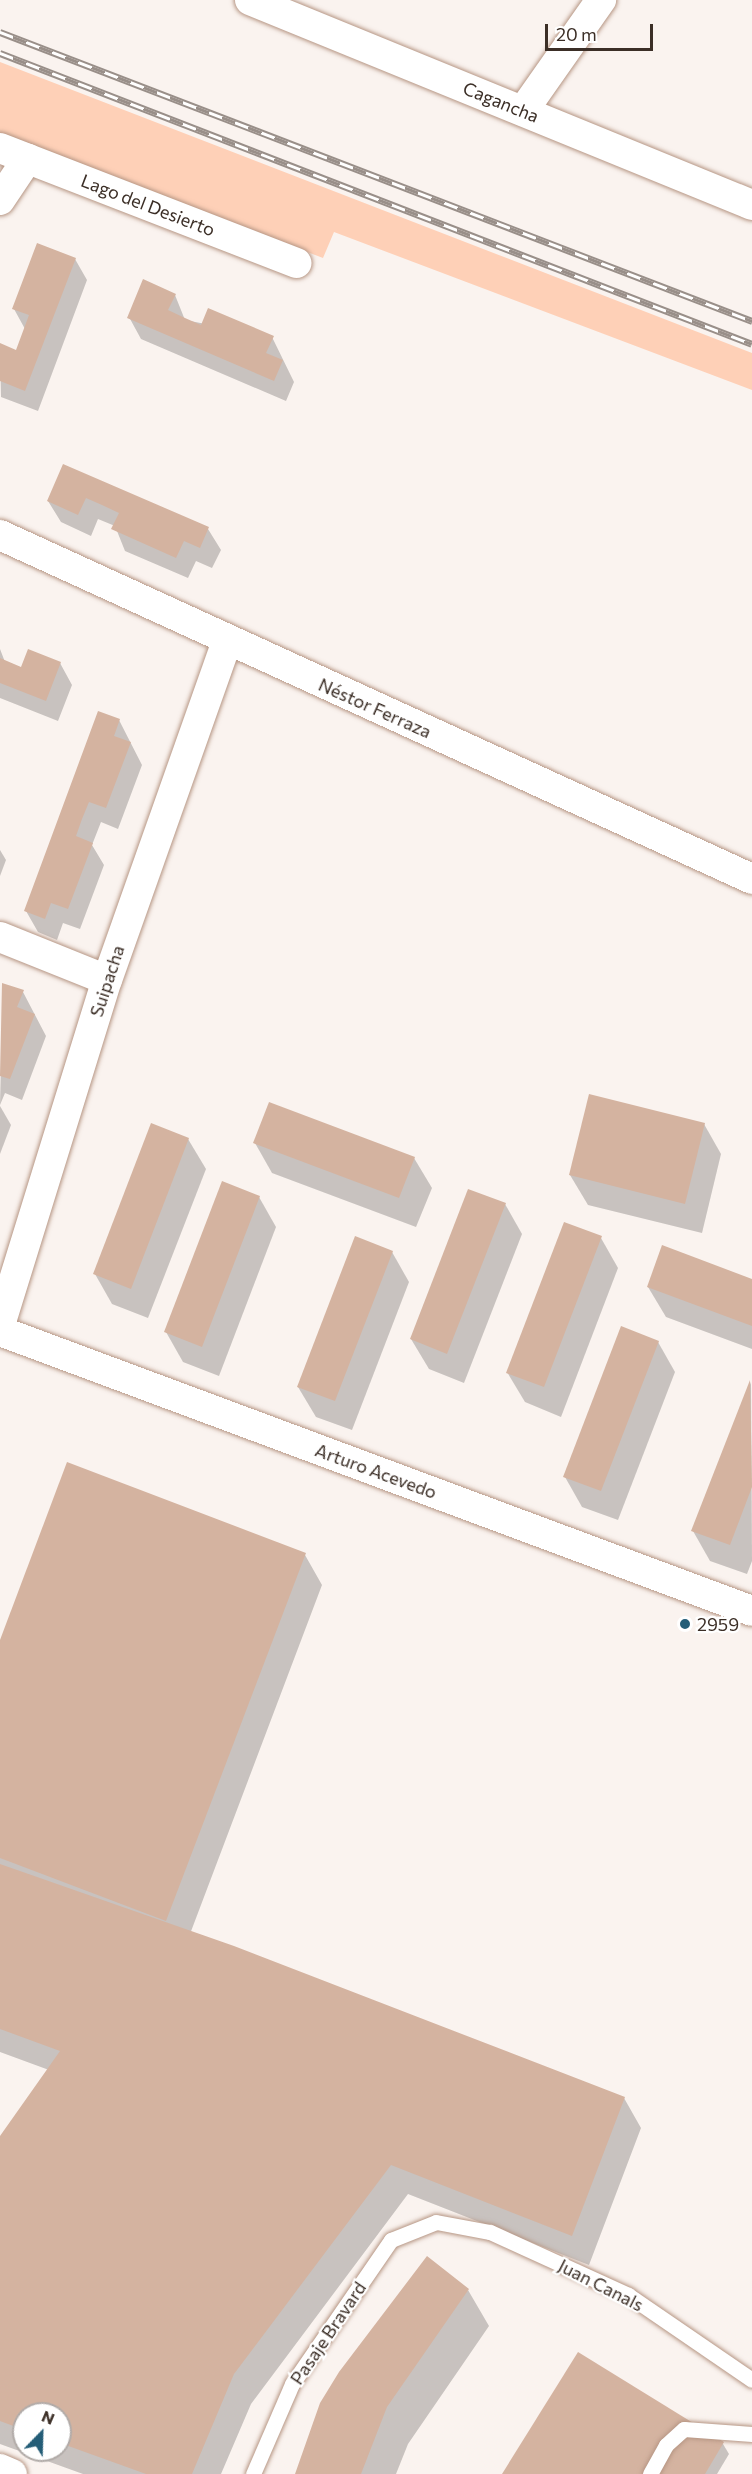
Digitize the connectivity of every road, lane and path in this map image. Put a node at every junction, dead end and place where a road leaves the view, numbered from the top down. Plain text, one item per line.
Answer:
1 (250, 0) edge
2 (601, 0) edge
3 (523, 111) junction
4 (0, 148) edge
5 (28, 158) junction
6 (0, 200) edge
7 (752, 205) edge
8 (296, 263) dead end
9 (0, 535) edge
10 (227, 641) junction
11 (752, 879) edge
12 (0, 937) edge
13 (106, 980) junction
14 (0, 1325) edge
15 (0, 1331) edge
16 (752, 1611) edge
17 (436, 2222) joint
18 (752, 2380) edge
19 (752, 2433) edge
20 (0, 2469) edge
21 (12, 2474) edge
22 (253, 2474) edge
23 (650, 2474) edge

1 - 3 street, Cagancha
2 - 3 street
3 - 7 street, Cagancha
4 - 5 street, Lago del Desierto
5 - 6 street
5 - 8 street, Lago del Desierto
9 - 10 street, Néstor Ferraza
10 - 11 street, Néstor Ferraza
10 - 13 street, Suipacha
12 - 13 street
13 - 14 street, Suipacha
15 - 16 street, Arturo Acevedo
17 - 18 lane, Juan Canals
17 - 22 lane, Pasaje Bravard
19 - 23 lane
20 - 21 street

